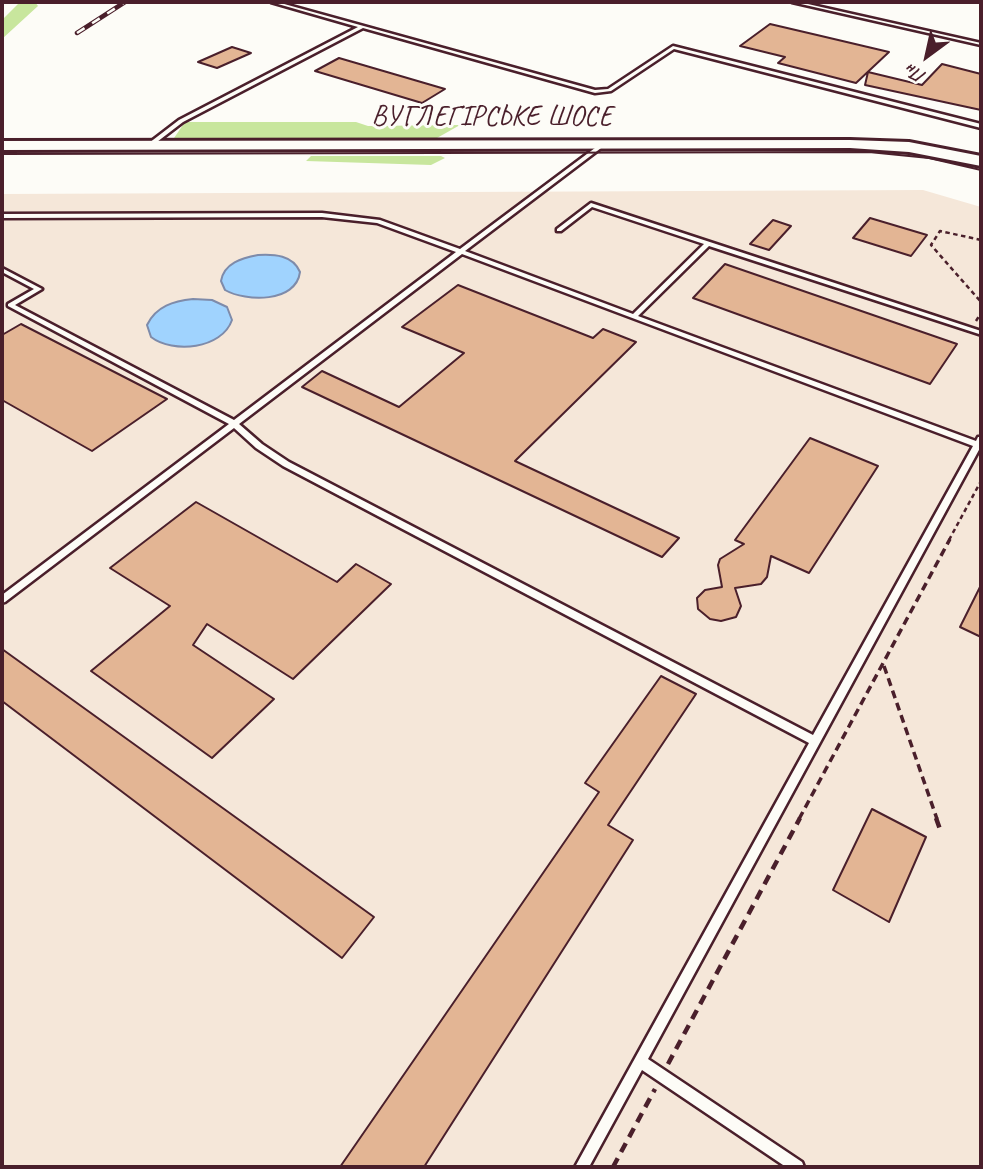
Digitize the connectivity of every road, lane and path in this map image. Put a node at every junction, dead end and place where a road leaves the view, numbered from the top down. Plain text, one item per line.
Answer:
1 (274, 2) edge
2 (793, 2) edge
3 (362, 27) junction
4 (981, 44) edge
5 (981, 127) edge
6 (151, 144) junction
7 (603, 144) junction
8 (2, 146) edge
9 (981, 161) edge
10 (2, 216) edge
11 (559, 230) dead end
12 (981, 240) edge
13 (707, 244) junction
14 (461, 251) junction
15 (2, 270) edge
16 (981, 302) edge
17 (634, 316) junction
18 (981, 332) edge
19 (234, 423) junction
20 (980, 443) edge
21 (981, 481) edge
22 (2, 600) edge
23 (884, 666) junction
24 (815, 741) junction
25 (941, 832) dead end
26 (640, 1061) junction
27 (663, 1074) junction
28 (582, 1167) edge
29 (613, 1167) edge
30 (797, 1167) edge

1 - 3 lane
2 - 4 lane
3 - 5 lane
3 - 6 lane
6 - 7 street, ВУГЛЕГІРСЬКЕ ШОСЕ
6 - 8 street, ВУГЛЕГІРСЬКЕ ШОСЕ
7 - 9 street, ВУГЛЕГІРСЬКЕ ШОСЕ
7 - 14 lane
10 - 14 lane
11 - 13 lane
12 - 16 path
13 - 17 lane
13 - 18 lane
14 - 17 lane
14 - 19 lane
15 - 19 lane
17 - 20 lane
19 - 22 lane
19 - 24 lane
20 - 24 lane
21 - 23 path
23 - 25 path
23 - 27 path
24 - 26 lane
26 - 27 lane
26 - 28 lane
27 - 29 path
27 - 30 lane

